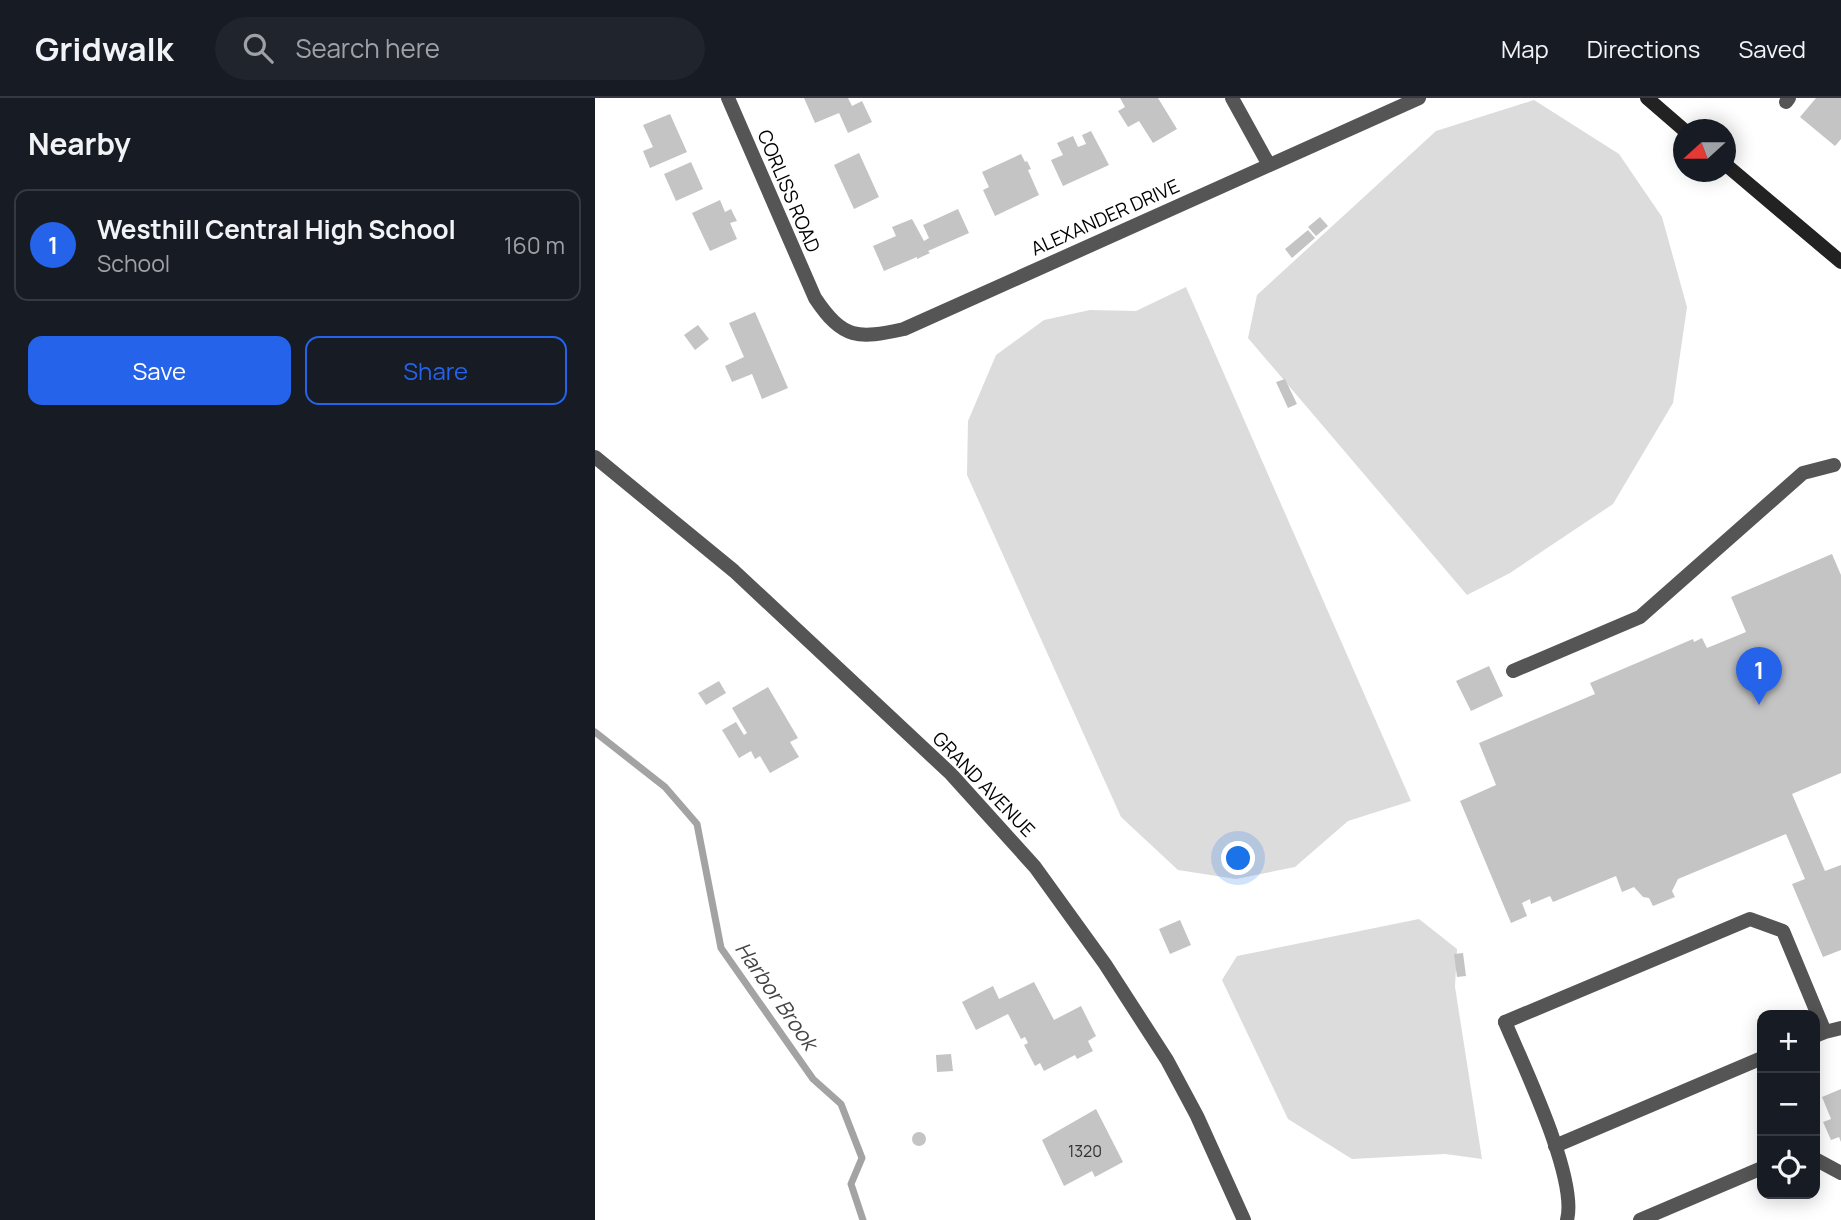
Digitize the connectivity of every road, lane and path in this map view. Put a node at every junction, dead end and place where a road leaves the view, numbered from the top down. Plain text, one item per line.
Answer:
1 (728, 98) edge
2 (1232, 98) edge
3 (1419, 98) edge
4 (1647, 98) edge
5 (1673, 120) edge
6 (1269, 165) junction
7 (1736, 173) edge
8 (1841, 262) edge
9 (814, 298) joint
10 (595, 457) edge
11 (1839, 464) edge
12 (1513, 671) dead end
13 (1811, 1010) edge
14 (1841, 1028) edge
15 (1820, 1034) edge
16 (1757, 1060) edge
17 (1555, 1146) junction
18 (1820, 1162) edge
19 (1757, 1170) edge
20 (1841, 1173) edge
21 (1244, 1220) edge
22 (1567, 1220) edge
23 (1640, 1220) edge

1 - 9 street, CORLISS ROAD
2 - 6 street
3 - 6 street, ALEXANDER DRIVE
4 - 5 main road
6 - 9 street, ALEXANDER DRIVE
7 - 8 main road
10 - 21 street, GRAND AVENUE
11 - 12 street
13 - 17 street
14 - 15 street
16 - 17 street
17 - 22 street
18 - 20 street
19 - 23 street

